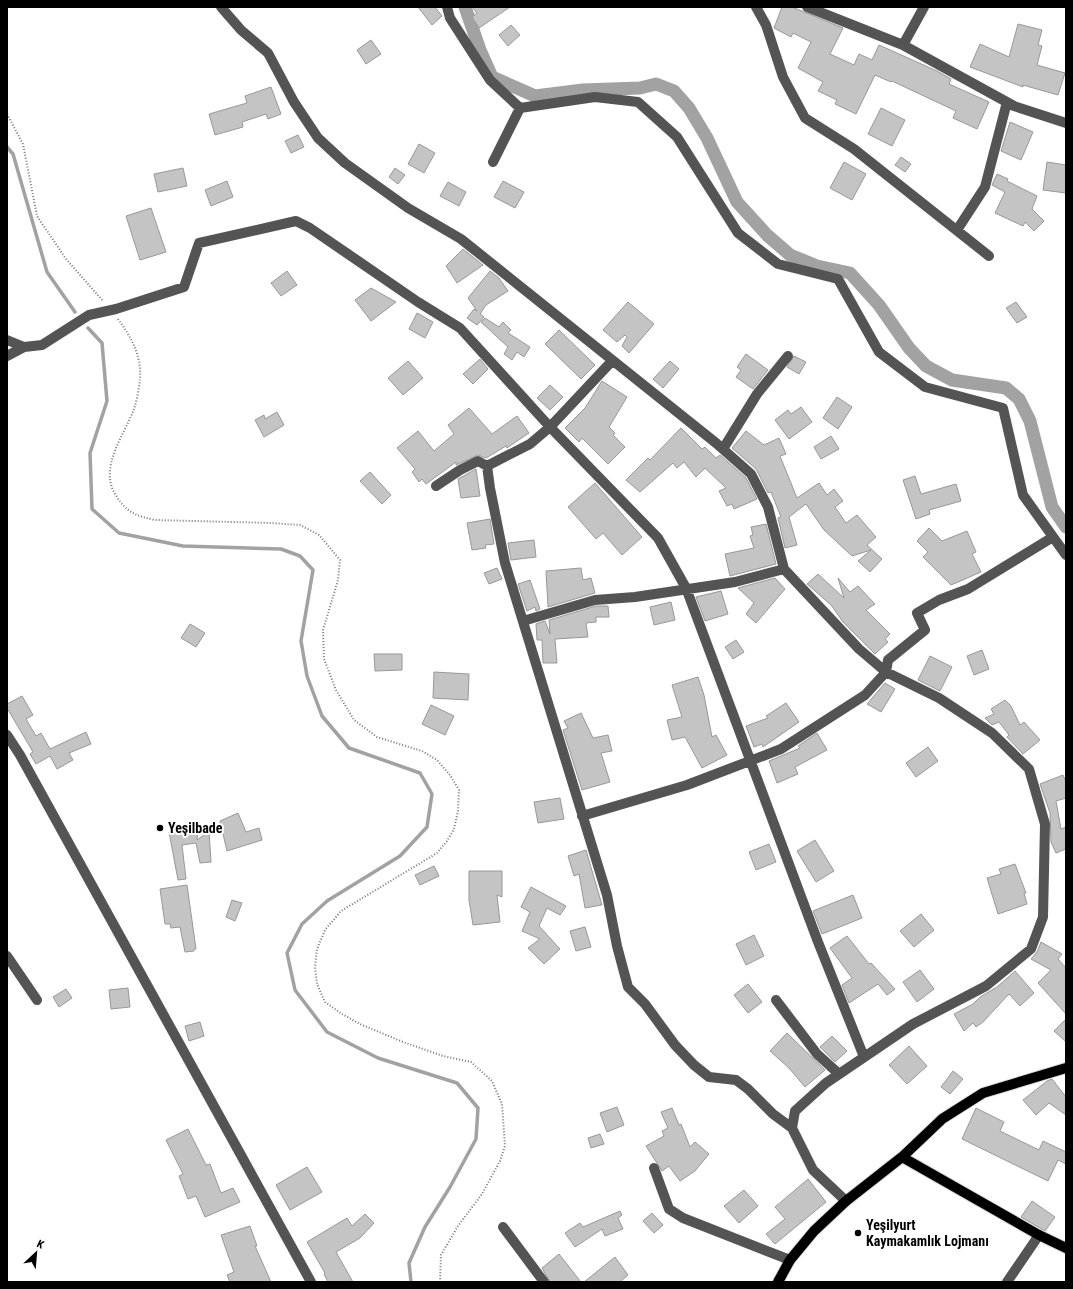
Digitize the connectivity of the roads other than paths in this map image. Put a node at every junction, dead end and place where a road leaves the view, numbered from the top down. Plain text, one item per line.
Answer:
1 (221, 7) edge
2 (447, 7) edge
3 (756, 7) edge
4 (807, 7) edge
5 (924, 7) edge
6 (903, 45) junction
7 (1007, 102) junction
8 (520, 108) junction
9 (1066, 123) edge
10 (493, 162) dead end
11 (957, 230) junction
12 (989, 256) dead end
13 (7, 340) edge
14 (24, 347) junction
15 (7, 356) edge
16 (788, 356) dead end
17 (612, 361) junction
18 (550, 427) junction
19 (723, 449) junction
20 (487, 466) junction
21 (436, 486) dead end
22 (1053, 536) junction
23 (1066, 555) edge
24 (784, 569) junction
25 (686, 588) junction
26 (523, 621) junction
27 (886, 672) junction
28 (7, 735) edge
29 (749, 760) junction
30 (582, 816) junction
31 (7, 956) edge
32 (37, 1000) dead end
33 (776, 1000) dead end
34 (864, 1057) junction
35 (1066, 1068) edge
36 (839, 1074) junction
37 (792, 1128) junction
38 (902, 1157) junction
39 (654, 1168) dead end
40 (846, 1201) junction
41 (503, 1227) dead end
42 (1039, 1235) junction
43 (1066, 1248) edge
44 (790, 1260) junction
45 (311, 1282) edge
46 (544, 1282) edge
47 (778, 1282) edge
48 (1006, 1282) edge

1 - 17 street
2 - 8 street
3 - 11 street
4 - 6 street
5 - 6 street
6 - 7 street
7 - 9 street
7 - 11 street
8 - 10 street
8 - 22 street
11 - 12 street
13 - 14 street
14 - 15 street
14 - 18 street
16 - 19 street
17 - 18 street
17 - 19 street
18 - 20 street
18 - 25 street
19 - 24 street
20 - 21 street
20 - 26 street
22 - 23 street
22 - 27 street
24 - 25 street
24 - 27 street
25 - 26 street
25 - 29 street
26 - 30 street
27 - 29 street
27 - 34 street
28 - 45 street
29 - 30 street
29 - 34 street
30 - 37 street
31 - 32 street
33 - 36 street
34 - 36 street
35 - 38 main road
36 - 37 street
37 - 40 street
38 - 40 main road
38 - 42 main road
39 - 44 street
40 - 44 main road
41 - 46 street
42 - 43 main road
42 - 48 street
44 - 47 main road

